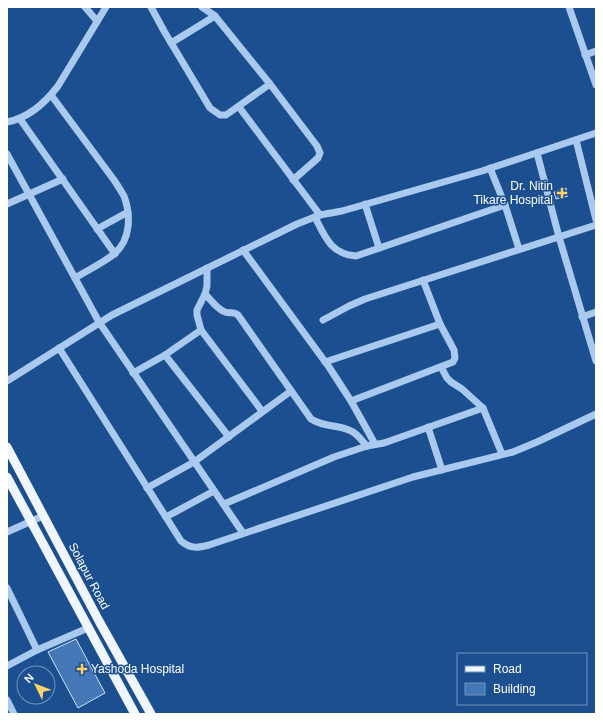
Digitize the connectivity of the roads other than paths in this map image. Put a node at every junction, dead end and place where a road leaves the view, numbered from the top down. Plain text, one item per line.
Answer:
1 (85, 7) edge
2 (106, 7) edge
3 (151, 7) edge
4 (202, 7) edge
5 (569, 7) edge
6 (214, 16) junction
7 (97, 22) junction
8 (171, 43) junction
9 (596, 50) edge
10 (585, 54) junction
11 (270, 84) junction
12 (596, 85) edge
13 (51, 95) junction
14 (239, 107) junction
15 (20, 119) junction
16 (7, 122) edge
17 (596, 133) edge
18 (576, 140) junction
19 (537, 153) junction
20 (7, 154) edge
21 (490, 168) junction
22 (63, 179) junction
23 (293, 180) junction
24 (29, 194) junction
25 (7, 204) edge
26 (365, 204) junction
27 (505, 206) junction
28 (128, 212) junction
29 (318, 216) junction
30 (596, 220) edge
31 (596, 225) edge
32 (97, 229) junction
33 (559, 237) junction
34 (379, 248) junction
35 (519, 249) junction
36 (243, 250) junction
37 (114, 254) junction
38 (207, 268) junction
39 (75, 278) junction
40 (423, 280) junction
41 (205, 294) junction
42 (596, 312) edge
43 (582, 317) junction
44 (322, 320) dead end
45 (99, 322) junction
46 (440, 324) junction
47 (201, 330) junction
48 (59, 348) junction
49 (165, 355) junction
50 (595, 357) edge
51 (325, 362) junction
52 (441, 367) junction
53 (133, 373) junction
54 (7, 381) edge
55 (291, 391) junction
56 (351, 402) junction
57 (483, 408) junction
58 (262, 411) junction
59 (596, 414) edge
60 (428, 427) junction
61 (229, 437) junction
62 (375, 444) junction
63 (367, 446) junction
64 (7, 447) edge
65 (502, 454) junction
66 (194, 462) junction
67 (442, 470) junction
68 (7, 477) edge
69 (147, 488) junction
70 (214, 491) junction
71 (224, 504) junction
72 (43, 516) junction
73 (166, 517) junction
74 (31, 522) junction
75 (7, 532) edge
76 (243, 533) junction
77 (7, 588) edge
78 (88, 628) junction
79 (37, 650) junction
80 (7, 666) edge
81 (7, 700) edge
82 (14, 714) edge
83 (135, 714) edge
84 (151, 714) edge

1 - 7 street
2 - 7 street
3 - 8 street
4 - 6 street
5 - 10 street
6 - 8 street
6 - 11 street
7 - 13 street
8 - 14 street
9 - 10 street
10 - 12 street
11 - 14 street
11 - 23 street
13 - 15 street
13 - 28 street
14 - 23 street
15 - 16 street
15 - 22 street
17 - 18 street
18 - 19 street
18 - 30 street
19 - 21 street
19 - 33 street
20 - 24 street
21 - 26 street
21 - 27 street
22 - 24 street
22 - 32 street
23 - 29 street
24 - 25 street
24 - 39 street
26 - 29 street
26 - 34 street
27 - 34 street
27 - 35 street
28 - 32 street
28 - 37 street
29 - 34 street
29 - 36 street
31 - 33 street
32 - 37 street
33 - 35 street
33 - 43 street
35 - 40 street
36 - 38 street
36 - 51 street
37 - 39 street
38 - 41 street
38 - 45 street
39 - 45 street
40 - 44 street
40 - 46 street
41 - 47 street
41 - 55 street
42 - 43 street
43 - 50 street
45 - 48 street
45 - 53 street
46 - 51 street
46 - 52 street
47 - 49 street
47 - 58 street
48 - 54 street
48 - 69 street
49 - 53 street
49 - 61 street
51 - 56 street
52 - 56 street
52 - 57 street
53 - 66 street
55 - 58 street
55 - 63 street
56 - 62 street
57 - 60 street
57 - 65 street
58 - 61 street
59 - 65 street
60 - 62 street
60 - 67 street
61 - 66 street
62 - 63 street
63 - 71 street
64 - 72 main road, Solapur Road
65 - 67 street
66 - 69 street
66 - 70 street
67 - 76 street
68 - 74 main road
69 - 73 street
70 - 71 street
70 - 73 street
71 - 76 street
72 - 74 street
72 - 84 main road, Solapur Road
73 - 76 street
74 - 75 street
74 - 78 main road
77 - 79 street
78 - 79 street
78 - 83 main road
79 - 80 street
81 - 82 street

